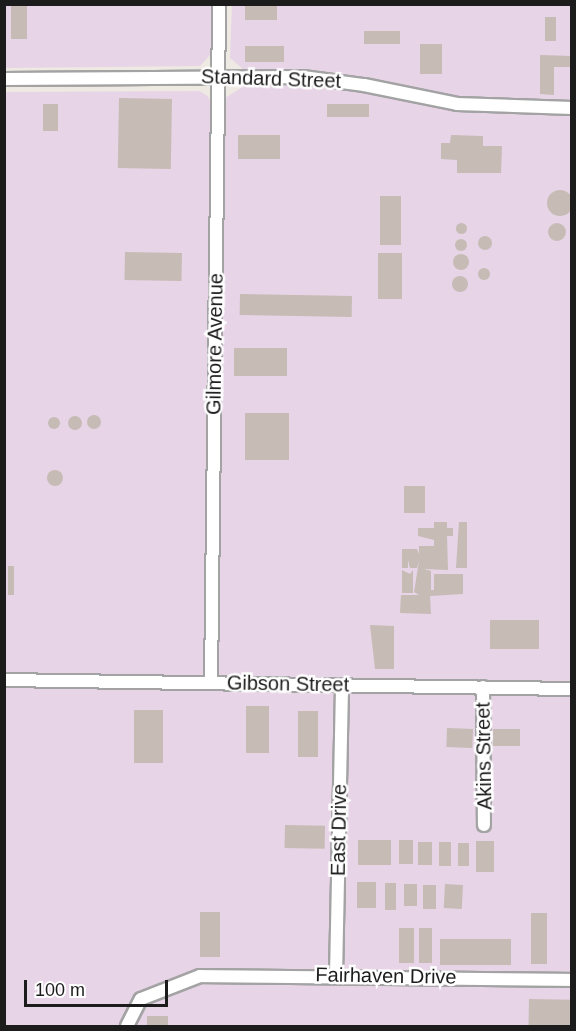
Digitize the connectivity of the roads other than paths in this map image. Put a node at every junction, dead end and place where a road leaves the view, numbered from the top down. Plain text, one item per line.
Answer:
1 (219, 4) edge
2 (218, 76) junction
3 (4, 79) edge
4 (572, 108) edge
5 (4, 680) edge
6 (211, 683) junction
7 (342, 685) junction
8 (483, 687) junction
9 (572, 689) edge
10 (484, 825) dead end
11 (336, 975) junction
12 (572, 980) edge
13 (127, 1026) edge

1 - 2 street, Gilmore Avenue
2 - 3 street, Standard Street
2 - 4 street, Standard Street
2 - 6 street, Gilmore Avenue
5 - 6 street, Gibson Street
6 - 7 street, Gibson Street
7 - 8 street, Gibson Street
7 - 11 street, East Drive
8 - 9 street, Gibson Street
8 - 10 street, Akins Street
11 - 12 street, Fairhaven Drive
11 - 13 street, Fairhaven Drive

